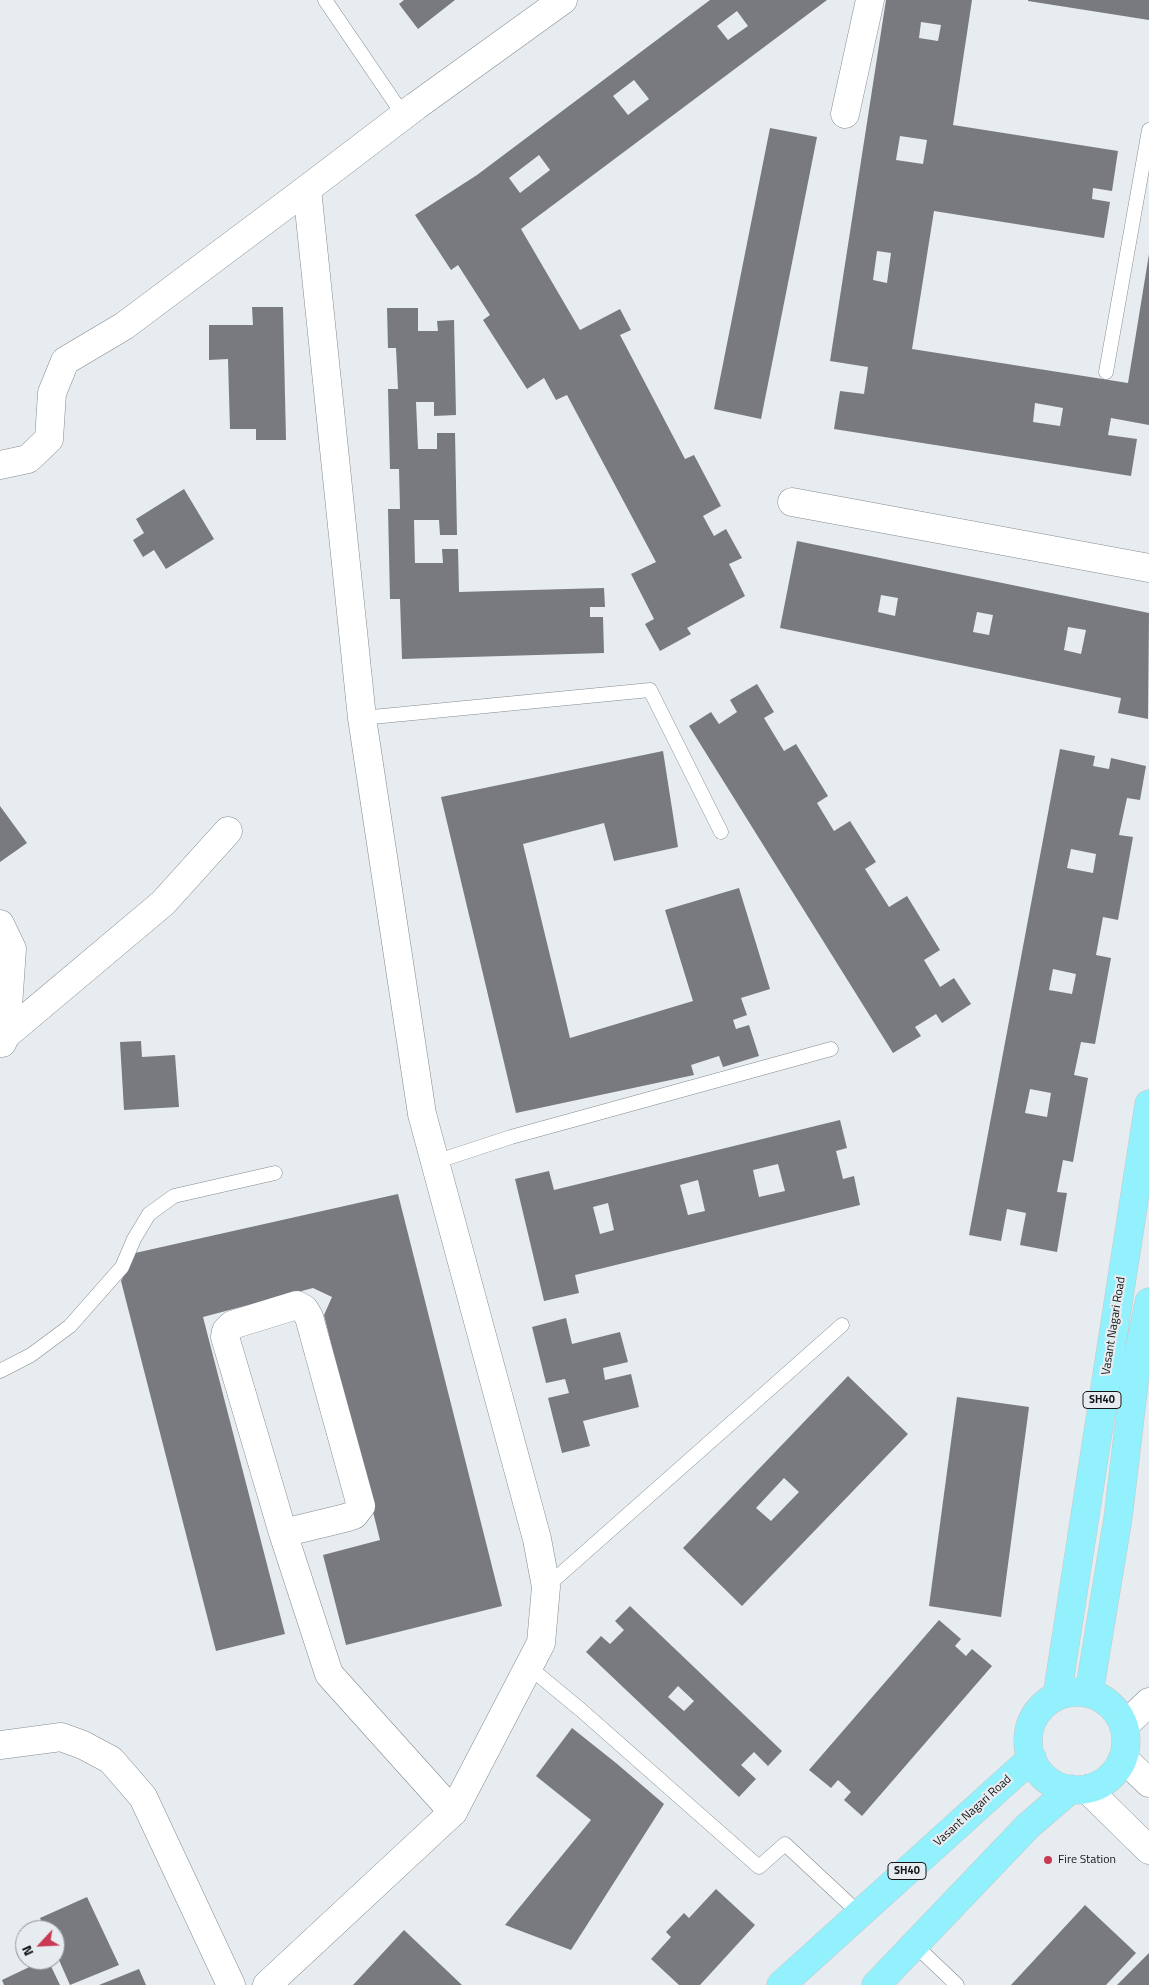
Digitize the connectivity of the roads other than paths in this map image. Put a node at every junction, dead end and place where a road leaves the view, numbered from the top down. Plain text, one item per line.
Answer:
1 (325, 0) edge
2 (563, 0) edge
3 (870, 0) edge
4 (845, 114) dead end
5 (404, 116) junction
6 (1149, 130) edge
7 (307, 189) junction
8 (1142, 205) edge
9 (1106, 372) dead end
10 (0, 465) edge
11 (792, 502) dead end
12 (1149, 568) edge
13 (362, 718) junction
14 (228, 831) dead end
15 (721, 832) dead end
16 (0, 924) edge
17 (3, 1041) edge
18 (831, 1049) dead end
19 (1149, 1104) edge
20 (435, 1162) junction
21 (276, 1173) dead end
22 (1149, 1302) edge
23 (842, 1325) dead end
24 (0, 1371) edge
25 (283, 1532) junction
26 (546, 1587) junction
27 (529, 1667) junction
28 (1089, 1693) junction
29 (1057, 1696) junction
30 (1149, 1702) edge
31 (1124, 1726) junction
32 (0, 1745) edge
33 (1032, 1758) junction
34 (1123, 1758) junction
35 (1149, 1783) edge
36 (1079, 1789) junction
37 (453, 1812) junction
38 (1149, 1850) edge
39 (860, 1914) junction
40 (915, 1945) junction
41 (231, 1985) edge
42 (267, 1985) edge
43 (782, 1985) edge
44 (876, 1985) edge
45 (957, 1985) edge

1 - 5 lane
2 - 5 street
3 - 4 street
5 - 7 street
6 - 8 lane
7 - 10 street
7 - 13 street
8 - 9 lane
11 - 12 street
13 - 15 lane
13 - 20 street
14 - 17 street
16 - 17 street
18 - 20 lane
19 - 29 main road, Vasant Nagari Road / SH40
20 - 26 street
21 - 24 lane
22 - 28 main road, SH40
23 - 26 lane
25 - 25 street
25 - 37 street
26 - 27 street
27 - 37 street
27 - 39 lane
28 - 29 main road
28 - 31 main road
29 - 33 main road
30 - 31 street
31 - 34 main road
32 - 41 street
33 - 36 main road
33 - 39 main road, Vasant Nagari Road / SH40
34 - 35 street
34 - 36 main road
36 - 38 street
36 - 40 main road
37 - 42 street
39 - 43 main road, Vasant Nagari Road / SH40
40 - 44 main road
40 - 45 lane

